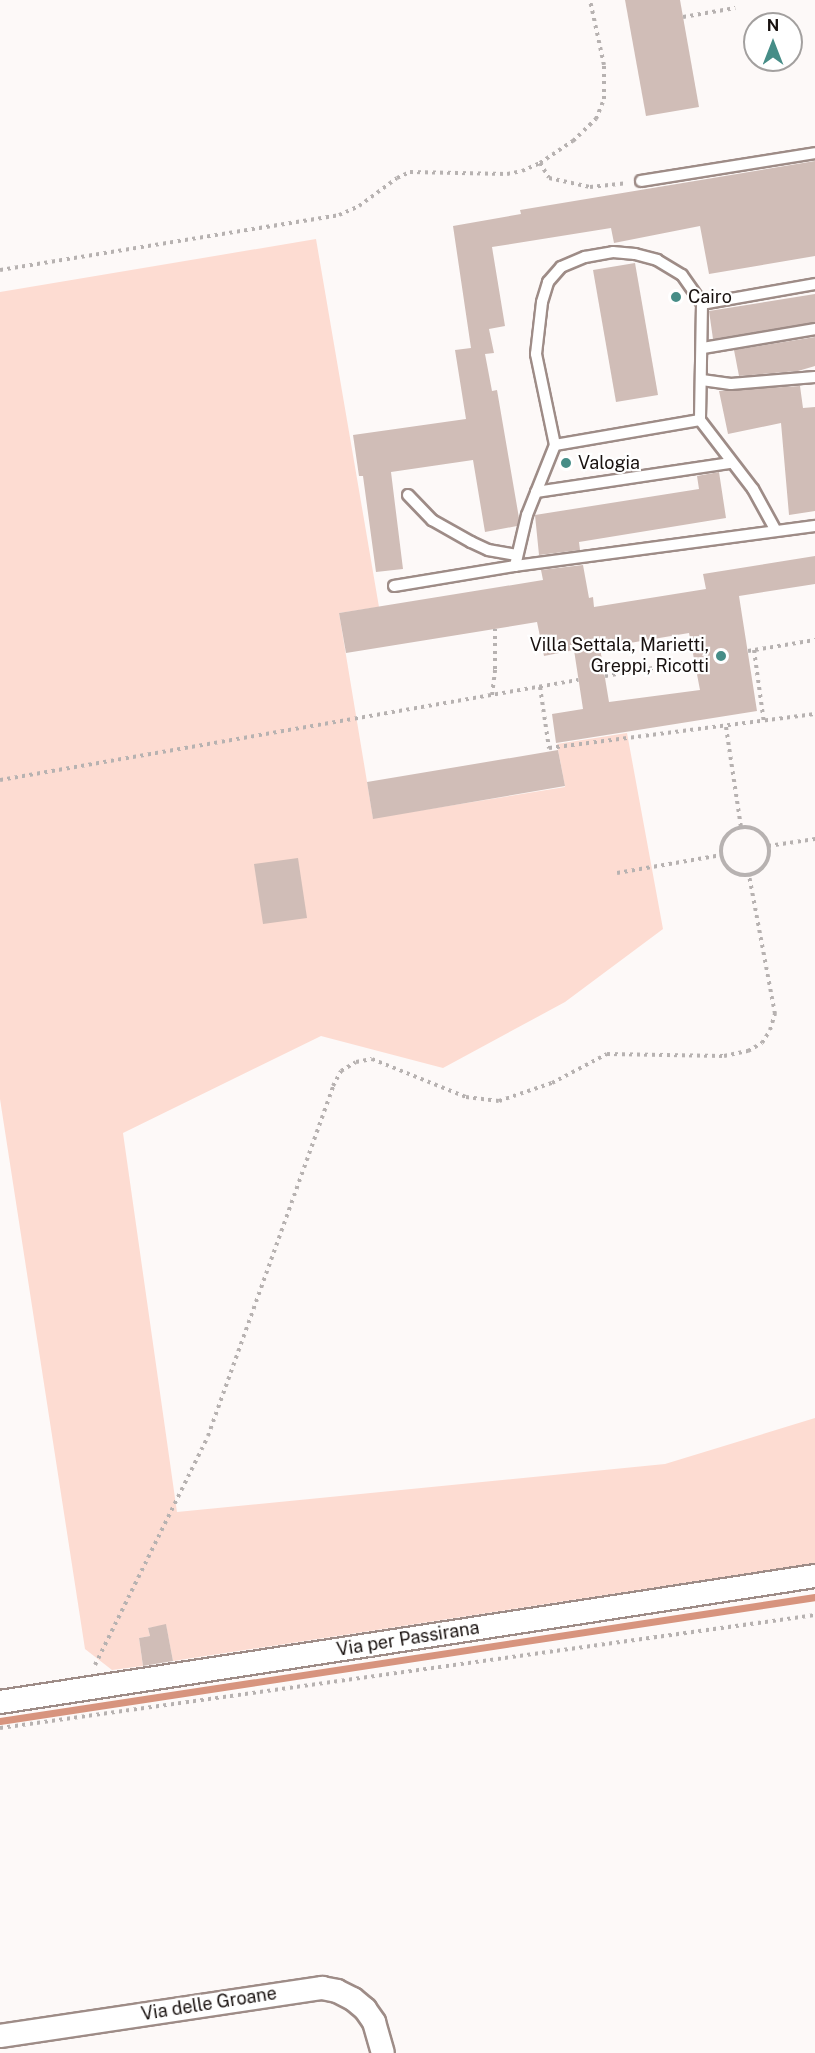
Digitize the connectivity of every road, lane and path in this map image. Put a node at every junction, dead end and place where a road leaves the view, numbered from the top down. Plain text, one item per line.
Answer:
1 (590, 0) edge
2 (735, 8) dead end
3 (683, 17) dead end
4 (815, 153) edge
5 (540, 163) junction
6 (641, 181) joint
7 (0, 270) edge
8 (815, 284) edge
9 (702, 304) junction
10 (815, 329) edge
11 (703, 348) junction
12 (815, 377) edge
13 (702, 380) junction
14 (700, 420) junction
15 (555, 445) junction
16 (731, 463) junction
17 (537, 492) junction
18 (408, 495) dead end
19 (815, 526) edge
20 (775, 529) junction
21 (516, 560) junction
22 (394, 586) dead end
23 (495, 629) dead end
24 (815, 640) edge
25 (754, 650) junction
26 (748, 651) dead end
27 (695, 661) dead end
28 (605, 676) dead end
29 (578, 680) dead end
30 (540, 687) junction
31 (492, 695) junction
32 (815, 714) edge
33 (764, 723) junction
34 (726, 727) junction
35 (0, 780) edge
36 (741, 827) junction
37 (815, 838) edge
38 (768, 846) junction
39 (721, 855) junction
40 (617, 873) dead end
41 (749, 874) junction
42 (815, 1576) edge
43 (815, 1615) edge
44 (82, 1689) junction
45 (0, 1702) edge
46 (0, 1728) edge
47 (0, 2036) edge
48 (383, 2053) edge

1 - 5 path
2 - 3 path
4 - 6 lane
5 - 6 path
5 - 7 path
8 - 9 lane
9 - 11 lane
9 - 15 lane
10 - 11 lane
11 - 13 lane
12 - 13 lane
13 - 14 lane
14 - 15 lane
14 - 16 lane
15 - 17 lane
16 - 17 lane
16 - 20 lane
17 - 21 lane
18 - 21 lane
19 - 20 lane
20 - 21 lane
21 - 22 lane
23 - 31 path
24 - 25 path
25 - 26 path
25 - 33 path
27 - 28 path
29 - 30 path
30 - 31 path
30 - 34 path
31 - 35 path
32 - 33 path
33 - 34 path
34 - 36 path
36 - 38 path
36 - 39 path
37 - 38 path
38 - 41 path
39 - 40 path
39 - 41 path
41 - 44 path
42 - 44 street, Via per Passirana
43 - 46 path
44 - 45 street, Via per Passirana
47 - 48 street, Via delle Groane

